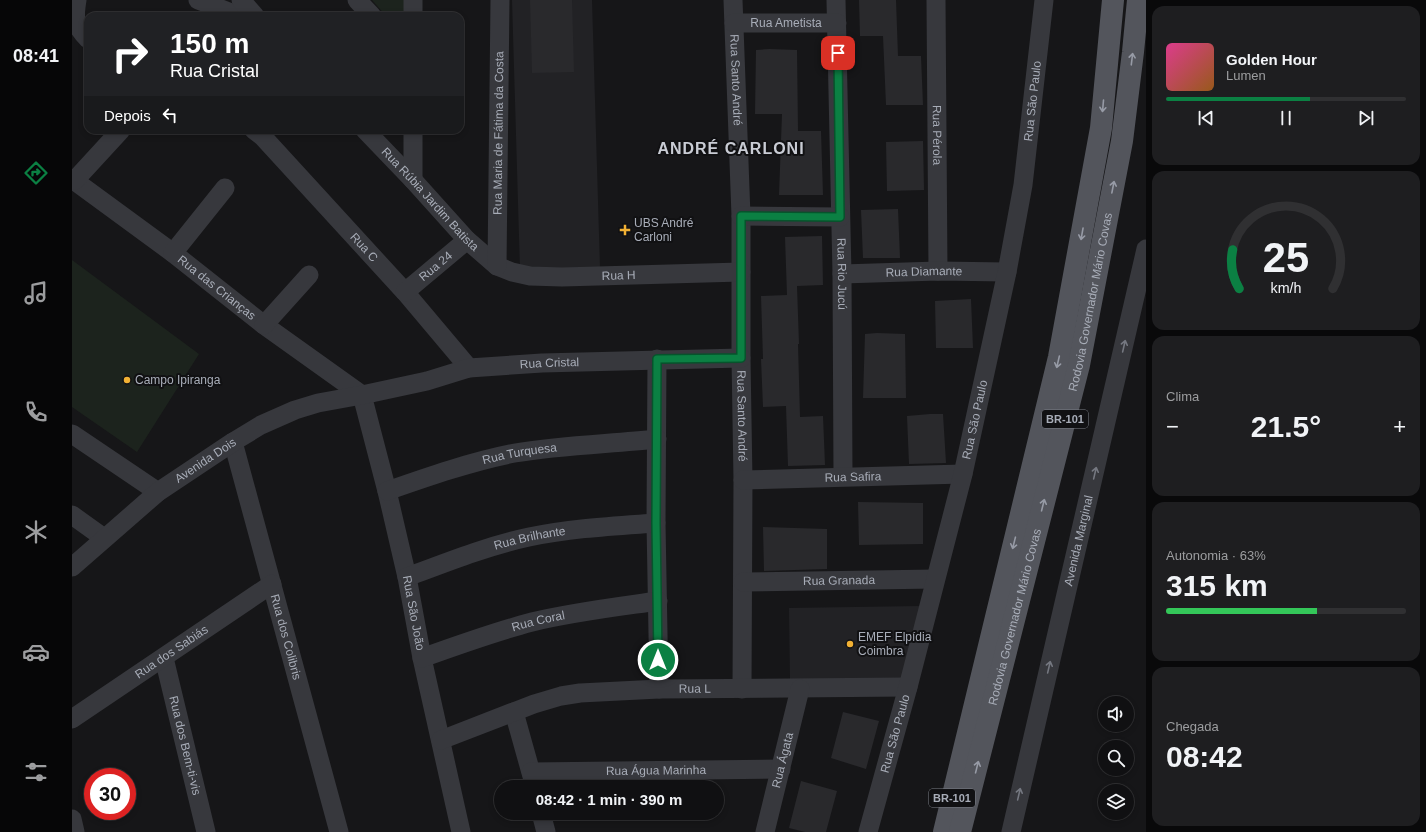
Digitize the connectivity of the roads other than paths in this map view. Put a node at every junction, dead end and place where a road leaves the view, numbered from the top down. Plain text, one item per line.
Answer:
1 (77, 0) edge
2 (198, 0) edge
3 (240, 0) edge
4 (357, 0) edge
5 (413, 0) edge
6 (500, 0) edge
7 (734, 0) edge
8 (836, 0) edge
9 (936, 0) edge
10 (1044, 0) edge
11 (1138, 0) edge
12 (1110, 4) edge
13 (228, 12) edge
14 (251, 12) edge
15 (368, 12) edge
16 (414, 12) edge
17 (734, 23) junction
18 (837, 23) junction
19 (84, 35) edge
20 (116, 134) edge
21 (265, 134) edge
22 (369, 134) edge
23 (413, 134) edge
24 (73, 180) edge
25 (413, 180) junction
26 (225, 188) dead end
27 (741, 216) junction
28 (840, 217) junction
29 (467, 240) junction
30 (1146, 249) edge
31 (173, 253) junction
32 (497, 266) junction
33 (938, 271) junction
34 (741, 272) junction
35 (1007, 272) junction
36 (842, 274) junction
37 (309, 275) dead end
38 (405, 292) junction
39 (264, 325) junction
40 (741, 358) junction
41 (657, 359) junction
42 (469, 368) junction
43 (362, 395) junction
44 (72, 434) edge
45 (657, 439) junction
46 (233, 442) junction
47 (963, 474) junction
48 (843, 476) junction
49 (743, 480) junction
50 (387, 491) junction
51 (158, 492) junction
52 (72, 515) edge
53 (656, 523) junction
54 (104, 538) junction
55 (72, 567) edge
56 (407, 577) junction
57 (935, 579) junction
58 (743, 582) junction
59 (272, 584) junction
60 (658, 601) junction
61 (164, 658) junction
62 (422, 658) junction
63 (908, 687) junction
64 (659, 689) junction
65 (742, 689) junction
66 (800, 689) junction
67 (514, 712) junction
68 (72, 719) edge
69 (441, 740) junction
70 (781, 768) junction
71 (533, 779) edge
72 (72, 819) edge
73 (543, 820) edge
74 (75, 832) edge
75 (206, 832) edge
76 (339, 832) edge
77 (461, 832) edge
78 (546, 832) edge
79 (765, 832) edge
80 (868, 832) edge
81 (944, 832) edge
82 (960, 832) edge
83 (1010, 832) edge

1 - 19 street
2 - 13 street
3 - 14 street
4 - 15 street
5 - 16 street
6 - 32 street, Rua Maria de Fátima da Costa
7 - 17 street, Rua Santo André
8 - 18 street, Rua Rio Jucú
9 - 33 street, Rua Pérola
10 - 35 street, Rua São Paulo
82 -> 11 main road, Rodovia Governador Mário Covas / BR-101
12 -> 81 main road, Rodovia Governador Mário Covas / BR-101
17 - 18 street, Rua Ametista
17 - 27 street, Rua Santo André
18 - 28 street, Rua Rio Jucú
20 - 24 street
21 - 38 street, Rua C
22 - 25 street, Rua Rúbia Jardim Batista
23 - 25 street
24 - 31 street, Rua das Crianças
25 - 29 street, Rua Rúbia Jardim Batista
26 - 31 street
27 - 28 street
27 - 34 street, Rua Santo André
28 - 36 street, Rua Rio Jucú
29 - 32 street, Rua Rúbia Jardim Batista
29 - 38 street, Rua 24
83 -> 30 street, Avenida Marginal
31 - 39 street, Rua das Crianças
32 - 34 street, Rua H
33 - 35 street, Rua Diamante
33 - 36 street, Rua Diamante
34 - 40 street, Rua Santo André
35 - 47 street, Rua São Paulo
36 - 48 street, Rua Rio Jucú
37 - 39 street
38 - 42 street, Rua C
39 - 43 street, Rua das Crianças
40 - 41 street, Rua Cristal
40 - 49 street, Rua Santo André
41 - 42 street, Rua Cristal
41 - 45 street
42 - 43 street, Rua Cristal
43 - 46 street, Avenida Dois
43 - 50 street, Rua São João
44 - 51 street
45 - 50 street, Rua Turquesa
45 - 53 street
46 - 51 street, Avenida Dois
46 - 59 street, Rua dos Colibris
47 - 48 street, Rua Safira
47 - 57 street, Rua São Paulo
48 - 49 street, Rua Safira
49 - 58 street, Rua Santo André
50 - 56 street, Rua São João
51 - 54 street, Avenida Dois
52 - 54 street
53 - 56 street, Rua Brilhante
53 - 60 street
54 - 55 street, Avenida Dois
56 - 62 street, Rua São João
57 - 58 street, Rua Granada
57 - 63 street, Rua São Paulo
58 - 65 street, Rua Santo André
59 - 61 street, Rua dos Sabiás
59 - 76 street, Rua dos Colibris
60 - 62 street, Rua Coral
60 - 64 street
61 - 68 street, Rua dos Sabiás
61 - 75 street, Rua dos Bem-ti-vis
62 - 69 street, Rua São João
63 - 66 street, Rua L
63 - 80 street, Rua São Paulo
64 - 65 street, Rua L
64 - 67 street, Rua L
65 - 66 street, Rua L
66 - 70 street, Rua Ágata
67 - 69 street, Rua L
67 - 71 street
69 - 77 street, Rua São João
70 - 71 street, Rua Água Marinha
70 - 79 street, Rua Ágata
72 - 74 street
73 - 78 street

